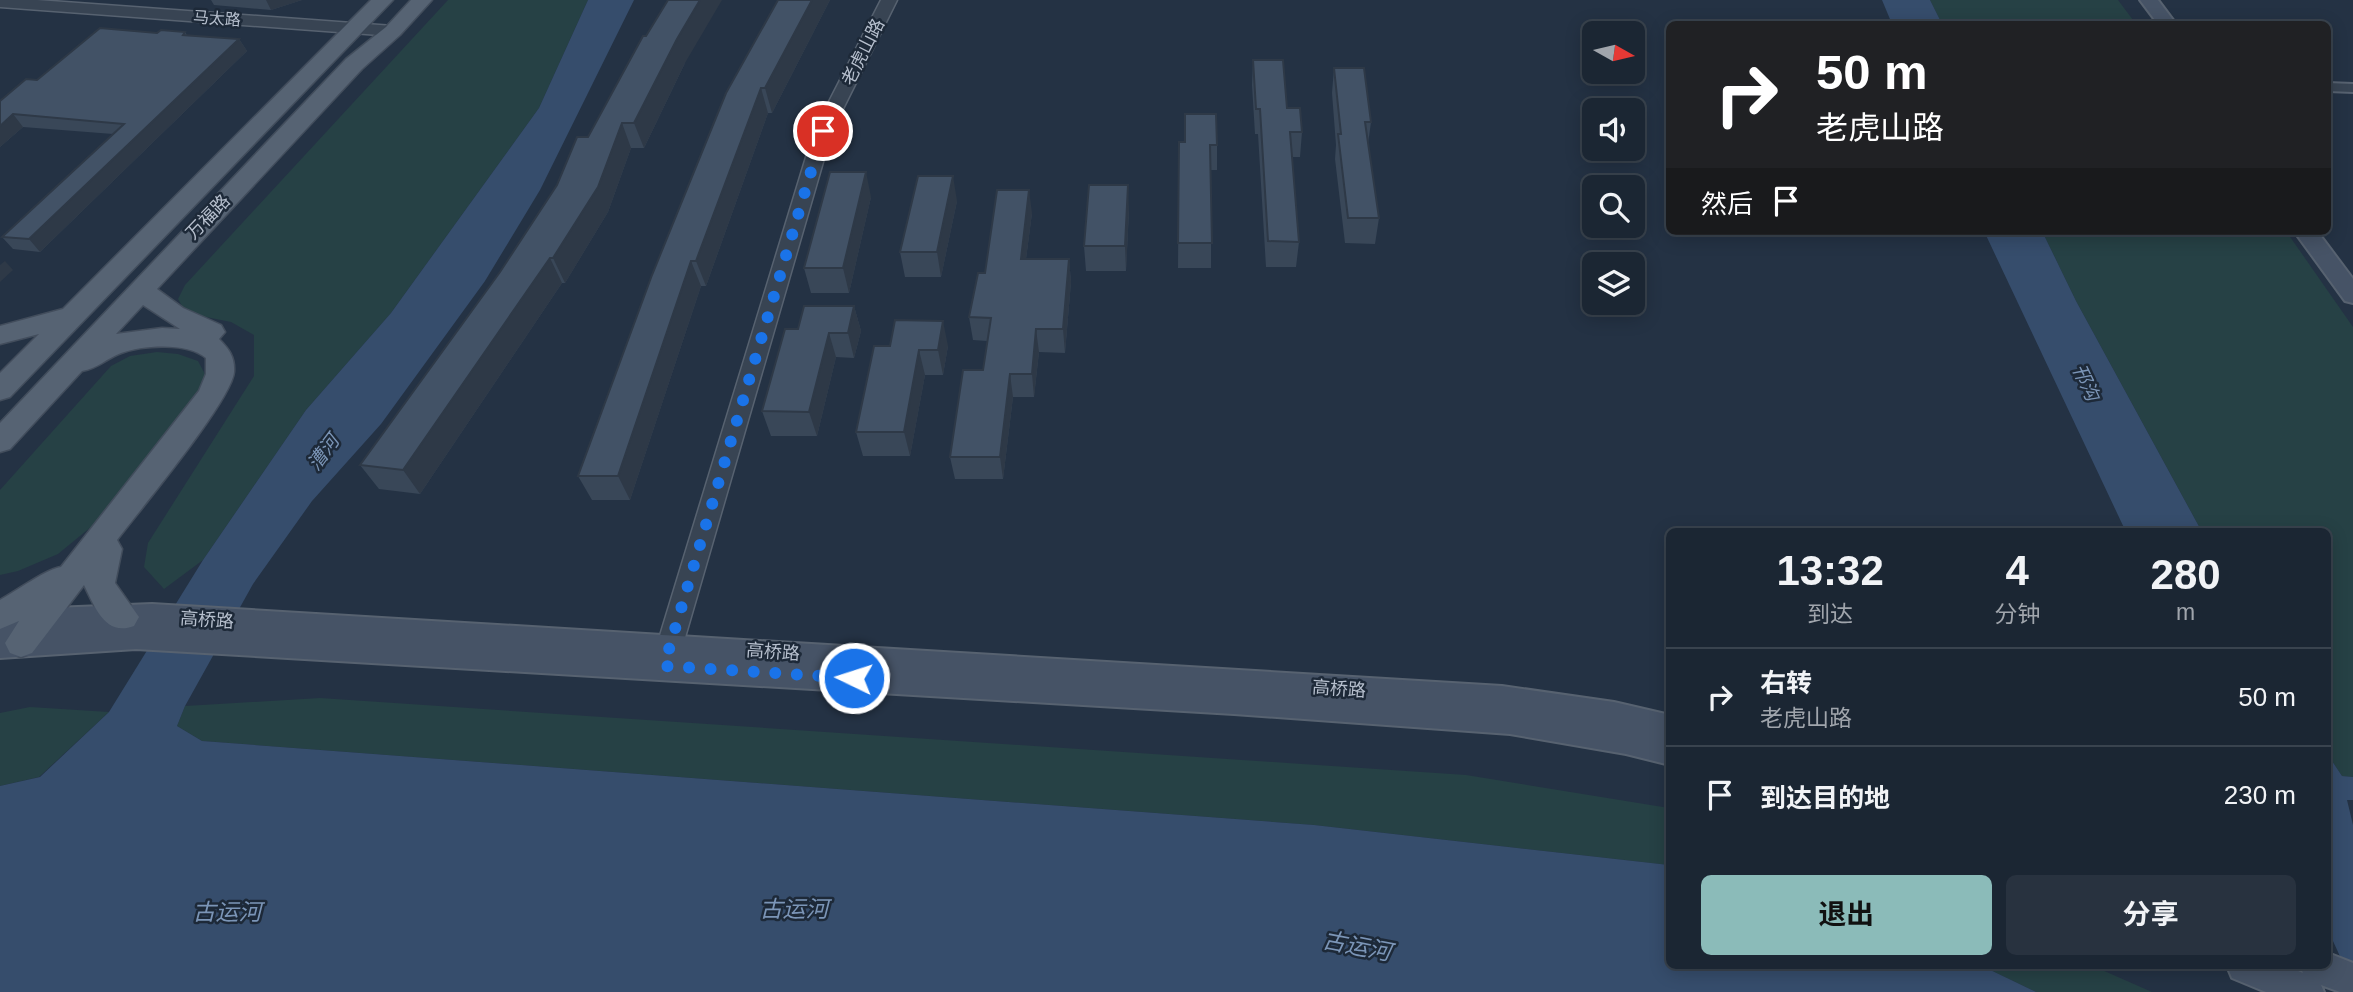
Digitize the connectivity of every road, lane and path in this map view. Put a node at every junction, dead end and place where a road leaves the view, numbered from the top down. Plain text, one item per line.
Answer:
1 (383, 0) edge
2 (422, 0) edge
3 (889, 0) edge
4 (2136, 0) edge
5 (2149, 0) edge
6 (0, 2) edge
7 (2151, 21) edge
8 (2165, 21) edge
9 (355, 28) junction
10 (393, 31) junction
11 (2331, 87) edge
12 (2353, 88) edge
13 (2308, 235) edge
14 (2327, 235) edge
15 (2353, 269) edge
16 (141, 288) junction
17 (2353, 295) edge
18 (72, 316) junction
19 (0, 335) edge
20 (61, 374) junction
21 (0, 390) edge
22 (0, 441) edge
23 (101, 549) junction
24 (0, 616) edge
25 (137, 623) junction
26 (25, 633) edge
27 (667, 656) junction
28 (1666, 728) edge
29 (1666, 750) edge
30 (2251, 969) edge
31 (2325, 969) edge
32 (2353, 980) edge
33 (2307, 992) edge

1 - 9 main road, 万福路
2 - 10 main road, 万福路
3 - 27 street, 老虎山路
4 - 7 main road
5 - 8 main road
6 - 9 street, 马太路
9 - 10 street, 马太路
9 - 18 main road, 万福路
10 - 16 main road, 万福路
11 - 12 street
13 - 17 main road
14 - 15 main road
16 - 20 main road, 万福路
16 - 23 main road
18 - 19 main road
18 - 21 main road, 万福路
20 - 22 main road, 万福路
20 - 23 main road
23 - 24 main road
23 - 25 main road
23 - 26 main road
25 - 26 main road, 高桥路
25 - 27 main road, 高桥路
27 - 28 main road, 高桥路
27 - 29 main road, 高桥路
30 - 33 main road
31 - 32 main road

